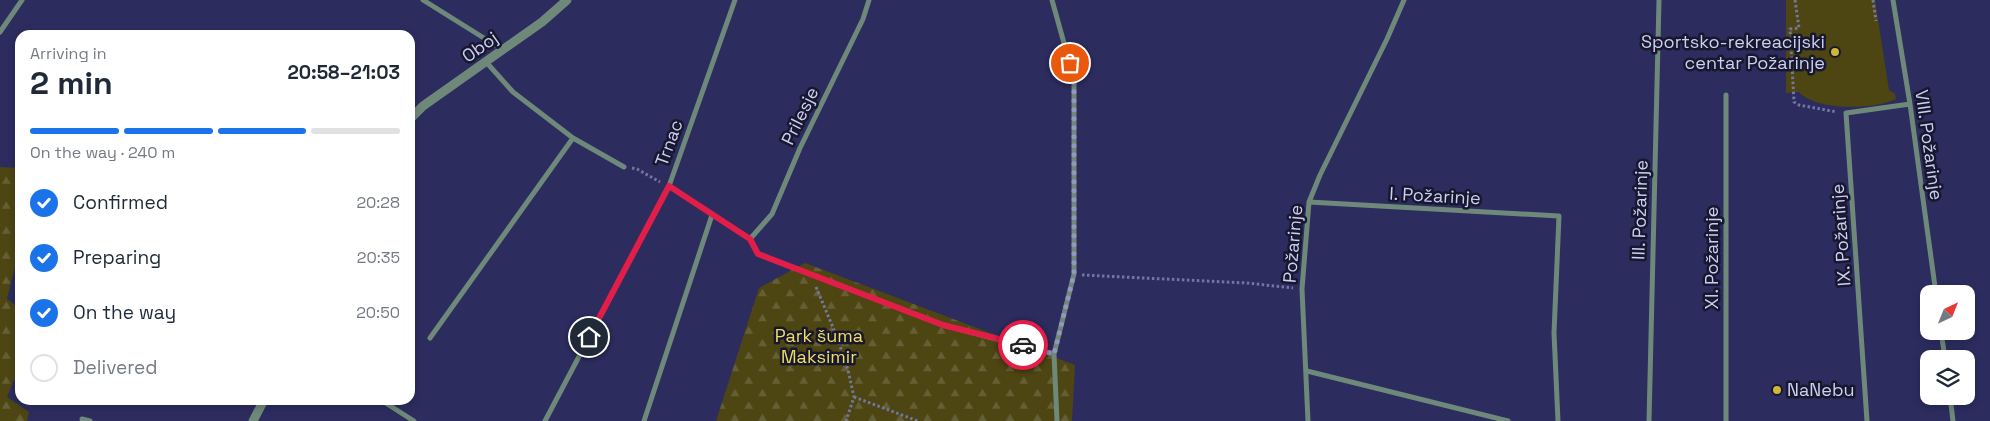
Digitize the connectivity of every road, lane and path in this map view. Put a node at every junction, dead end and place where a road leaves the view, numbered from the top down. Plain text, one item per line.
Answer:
1 (22, 0) edge
2 (423, 0) edge
3 (567, 0) edge
4 (735, 0) edge
5 (869, 0) edge
6 (1052, 0) edge
7 (1404, 0) edge
8 (1660, 0) edge
9 (1796, 0) edge
10 (1873, 0) edge
11 (1893, 0) edge
12 (1876, 21) dead end
13 (0, 32) edge
14 (503, 50) junction
15 (487, 62) junction
16 (1726, 95) dead end
17 (1910, 104) junction
18 (1846, 113) junction
19 (415, 114) edge
20 (573, 138) junction
21 (624, 167) joint
22 (669, 186) junction
23 (1309, 202) junction
24 (712, 215) junction
25 (750, 239) junction
26 (1074, 274) junction
27 (812, 275) junction
28 (1935, 285) edge
29 (1302, 288) junction
30 (430, 338) dead end
31 (1054, 354) junction
32 (1307, 371) junction
33 (854, 397) junction
34 (261, 405) edge
35 (389, 405) edge
36 (1951, 405) edge
37 (82, 418) dead end
38 (90, 421) edge
39 (253, 421) edge
40 (414, 421) edge
41 (545, 421) edge
42 (644, 421) edge
43 (846, 421) edge
44 (918, 421) edge
45 (1057, 421) edge
46 (1308, 421) edge
47 (1508, 421) edge
48 (1558, 421) edge
49 (1649, 421) edge
50 (1726, 421) edge
51 (1867, 421) edge
52 (1953, 421) edge

1 - 13 street
2 - 14 street
3 - 14 street, Oboj
4 - 22 street, Trnac
5 - 25 street, Prilesje
6 - 26 street
7 - 23 street, Požarinje
8 - 49 street, III. Požarinje
9 - 18 path
10 - 12 path
11 - 17 street, VIII. Požarinje
14 - 15 street, Oboj
15 - 19 street, Oboj
15 - 20 street
16 - 50 street, XI. Požarinje
17 - 18 street
17 - 28 street, VIII. Požarinje
18 - 51 street, IX. Požarinje
20 - 21 street
20 - 30 street
21 - 22 path
22 - 24 street
22 - 41 street, Trnac
23 - 29 street, Požarinje
23 - 48 street, I. Požarinje
24 - 25 street
24 - 42 street
25 - 27 street
26 - 29 path
26 - 31 street
27 - 31 street
27 - 33 path
29 - 32 street, Požarinje
31 - 45 street
32 - 46 street, Požarinje
32 - 47 street
33 - 43 path
33 - 44 path
34 - 39 street
35 - 40 street
36 - 52 street
37 - 38 street

